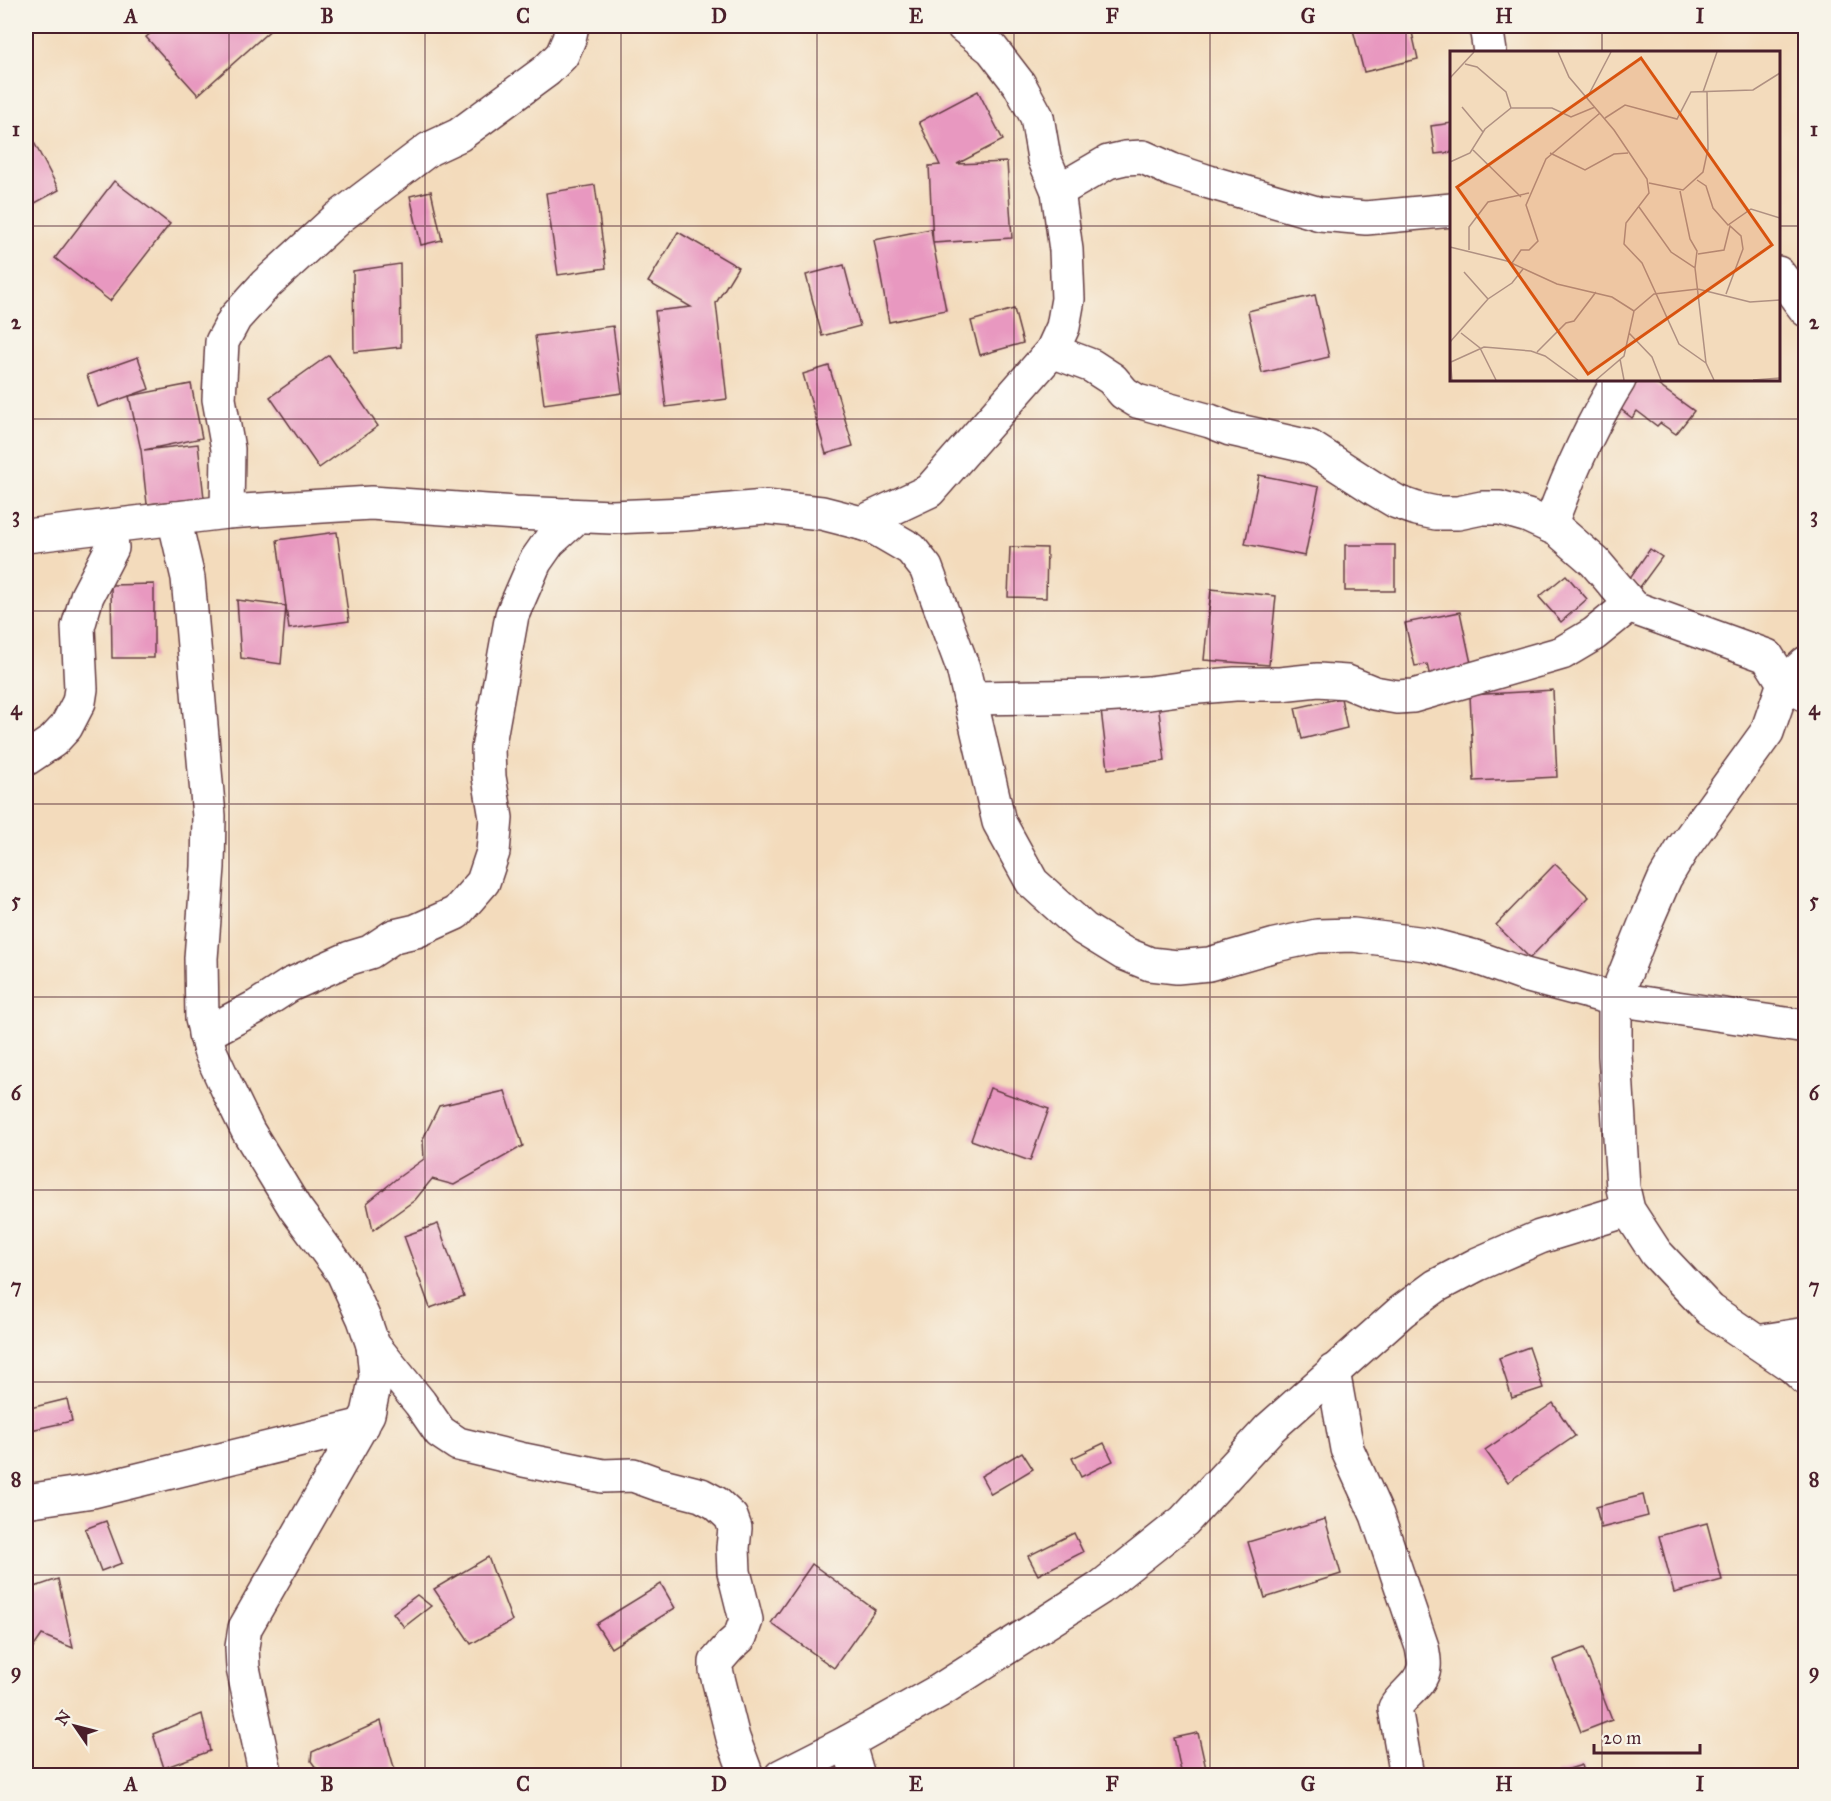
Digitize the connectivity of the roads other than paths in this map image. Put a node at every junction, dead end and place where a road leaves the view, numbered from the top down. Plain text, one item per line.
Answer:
1 (572, 26) edge
2 (963, 26) edge
3 (1486, 26) edge
4 (1490, 51) edge
5 (1058, 191) junction
6 (1450, 210) edge
7 (1780, 274) edge
8 (1806, 310) edge
9 (1052, 351) junction
10 (1618, 381) edge
11 (227, 512) junction
12 (568, 515) junction
13 (174, 518) junction
14 (861, 523) junction
15 (110, 526) junction
16 (1550, 526) junction
17 (26, 536) edge
18 (1634, 608) junction
19 (1806, 647) edge
20 (1790, 674) edge
21 (970, 698) junction
22 (26, 759) edge
23 (1615, 999) junction
24 (1806, 1027) edge
25 (205, 1034) junction
26 (1628, 1210) junction
27 (1806, 1334) edge
28 (1757, 1342) junction
29 (373, 1345) junction
30 (1333, 1371) junction
31 (1806, 1379) edge
32 (363, 1425) junction
33 (26, 1501) edge
34 (848, 1742) junction
35 (266, 1776) edge
36 (747, 1776) edge
37 (781, 1776) edge
38 (858, 1776) edge
39 (1407, 1776) edge

1 - 11 street
2 - 5 street
3 - 4 street
5 - 6 street
5 - 9 street
7 - 8 street
9 - 14 street
9 - 16 street
10 - 16 street
11 - 12 street
11 - 13 street
12 - 14 street
12 - 25 street
13 - 15 street
13 - 25 street
14 - 21 street
15 - 17 street
15 - 22 street
16 - 18 street
18 - 20 street
18 - 21 street
19 - 20 street
20 - 23 street
21 - 23 street
23 - 24 street
23 - 26 street
25 - 29 street
26 - 28 street
26 - 30 street
27 - 28 street
28 - 31 street
29 - 32 street
29 - 36 street
30 - 34 street
30 - 39 street
32 - 33 street
32 - 35 street
34 - 37 street
34 - 38 street

